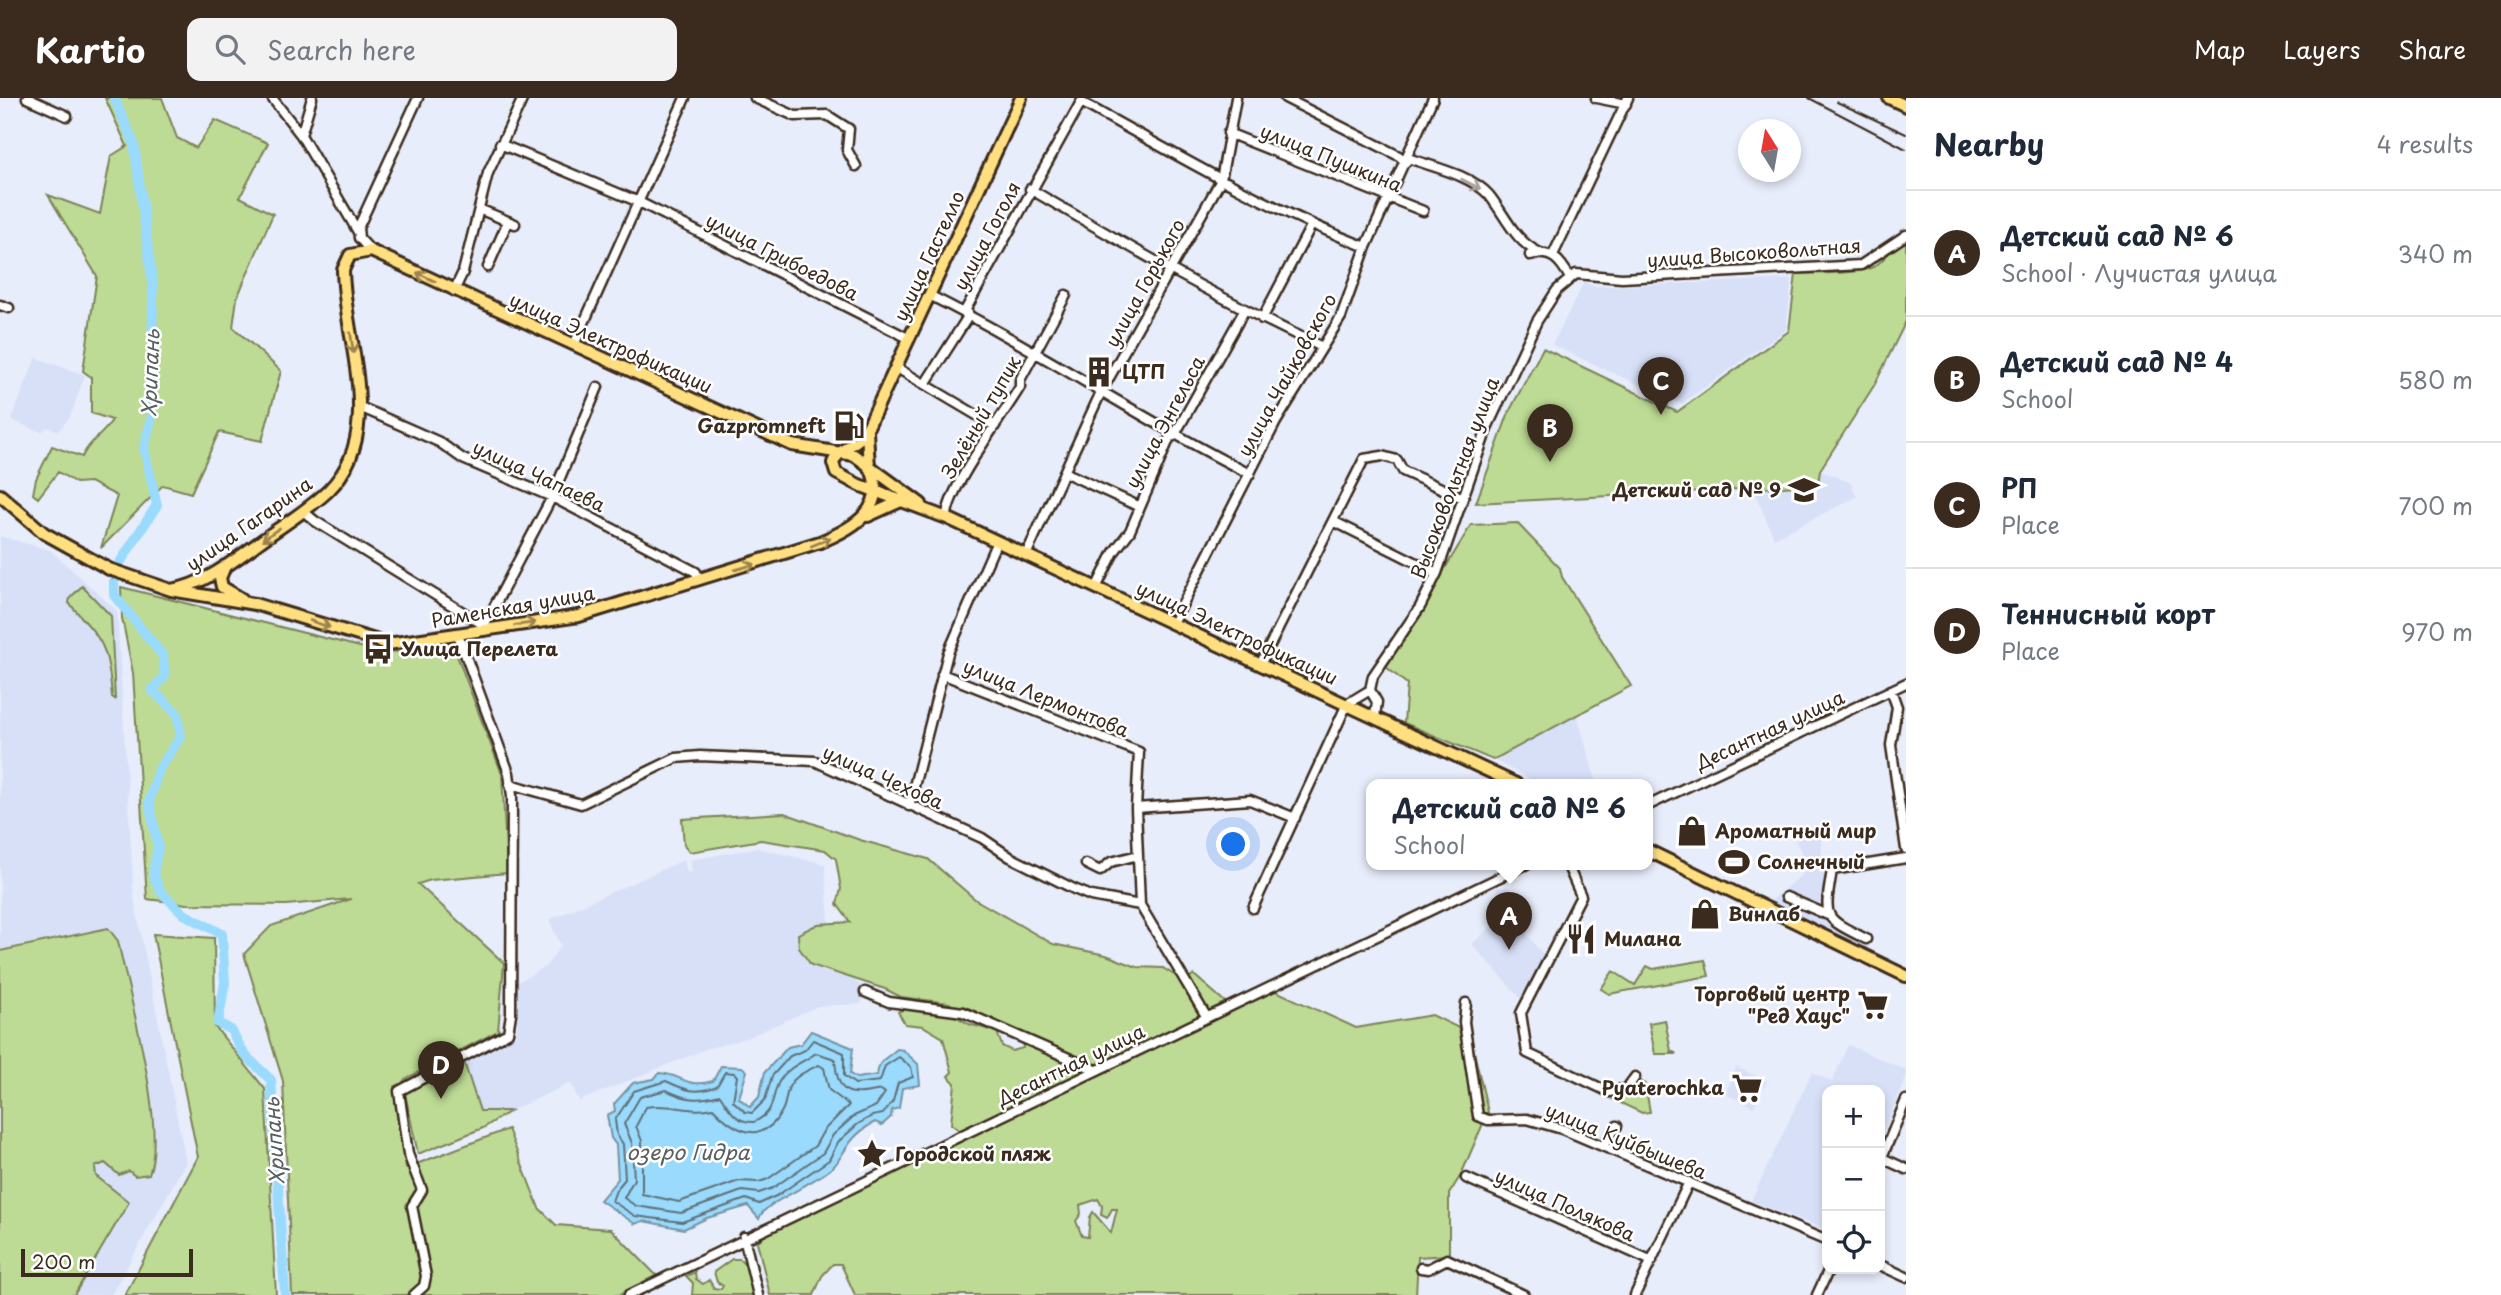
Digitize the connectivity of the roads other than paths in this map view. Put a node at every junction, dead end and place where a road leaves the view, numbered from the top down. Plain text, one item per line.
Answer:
1 (27, 98) edge
2 (272, 98) edge
3 (312, 98) edge
4 (418, 98) edge
5 (523, 98) edge
6 (685, 98) edge
7 (755, 98) edge
8 (1021, 98) edge
9 (1236, 98) edge
10 (1285, 98) edge
11 (1433, 98) edge
12 (1596, 98) edge
13 (1889, 98) edge
14 (1627, 101) edge
15 (1906, 106) edge
16 (67, 117) dead end
17 (1228, 133) junction
18 (301, 135) junction
19 (500, 144) junction
20 (1407, 160) junction
21 (856, 166) dead end
22 (1221, 180) junction
23 (1030, 189) junction
24 (1387, 199) junction
25 (639, 202) junction
26 (479, 209) junction
27 (1423, 211) dead end
28 (1311, 226) junction
29 (358, 232) junction
30 (1906, 235) edge
31 (1366, 247) junction
32 (371, 251) junction
33 (1540, 253) junction
34 (1530, 255) dead end
35 (1553, 255) junction
36 (488, 267) dead end
37 (1170, 271) junction
38 (1570, 278) junction
39 (454, 291) junction
40 (929, 295) junction
41 (1066, 295) dead end
42 (1244, 311) junction
43 (969, 315) junction
44 (1262, 319) junction
45 (910, 339) junction
46 (574, 345) junction
47 (1322, 347) junction
48 (1035, 353) junction
49 (897, 368) junction
50 (925, 384) junction
51 (598, 387) dead end
52 (1101, 392) junction
53 (360, 407) junction
54 (995, 426) junction
55 (867, 429) junction
56 (1174, 436) junction
57 (841, 451) junction
58 (869, 464) junction
59 (1064, 472) junction
60 (1250, 474) junction
61 (852, 482) junction
62 (875, 492) junction
63 (0, 495) edge
64 (552, 497) junction
65 (1463, 498) junction
66 (901, 501) junction
67 (1138, 506) junction
68 (303, 511) junction
69 (945, 517) junction
70 (1333, 521) junction
71 (857, 523) junction
72 (997, 541) junction
73 (1026, 555) junction
74 (225, 566) junction
75 (1437, 573) junction
76 (699, 580) junction
77 (201, 582) junction
78 (1097, 586) junction
79 (171, 590) junction
80 (201, 597) junction
81 (255, 604) junction
82 (1173, 623) junction
83 (487, 627) junction
84 (458, 635) junction
85 (1261, 663) junction
86 (942, 674) junction
87 (1906, 683) edge
88 (1370, 690) junction
89 (1891, 690) junction
90 (1347, 704) junction
91 (1375, 717) junction
92 (1505, 779) edge
93 (510, 785) junction
94 (1653, 803) edge
95 (909, 806) junction
96 (1136, 808) junction
97 (1295, 818) junction
98 (1906, 849) edge
99 (1653, 853) edge
100 (1138, 855) junction
101 (1906, 858) edge
102 (1086, 864) dead end
103 (1514, 870) edge
104 (1570, 870) edge
105 (1786, 897) dead end
106 (1140, 905) junction
107 (1253, 908) dead end
108 (1830, 919) junction
109 (1826, 937) junction
110 (1866, 939) dead end
111 (1906, 976) edge
112 (865, 992) dead end
113 (1466, 1003) dead end
114 (1206, 1016) junction
115 (1096, 1070) junction
116 (1635, 1077) dead end
117 (1906, 1100) edge
118 (1617, 1126) dead end
119 (1603, 1146) junction
120 (1885, 1150) edge
121 (1885, 1161) edge
122 (1906, 1169) edge
123 (1466, 1178) dead end
124 (1689, 1182) junction
125 (744, 1237) junction
126 (1822, 1239) edge
127 (1651, 1261) junction
128 (1885, 1267) edge
129 (1421, 1268) dead end
130 (1827, 1274) edge
131 (1906, 1277) edge
132 (414, 1295) edge
133 (629, 1295) edge
134 (758, 1295) edge
135 (1524, 1295) edge
136 (1635, 1295) edge
137 (1817, 1295) edge

1 - 16 street
2 - 18 street
3 - 18 street
4 - 29 street
5 - 19 street
6 - 25 street
7 - 21 street
8 - 40 main road, улица Гастелло
9 - 17 street, улица Горького
10 - 20 street
11 - 20 street, улица Чайковского
12 - 14 street
13 - 15 main road
14 - 35 street
17 - 22 street, улица Горького
17 - 24 street, улица Пушкина
18 - 29 street
19 - 25 street, улица Грибоедова
19 - 26 street
20 - 24 street, улица Чайковского
20 -> 33 street
22 - 23 street, улица Гоголя
22 - 28 street
22 - 37 street, улица Горького
23 - 37 street
23 - 43 street, улица Гоголя
24 - 27 street, улица Пушкина
24 - 31 street, улица Чайковского
25 - 45 street, улица Грибоедова
25 - 46 street
26 - 36 street
26 - 39 street
28 - 31 street
28 - 44 street
29 - 32 street
30 - 38 street, улица Высоковольтная
31 - 47 street, улица Чайковского
39 -> 32 main road, улица Электрофикации
32 -> 53 main road, улица Гагарина
33 - 34 street
33 - 35 street
35 - 38 street
37 - 42 street
37 - 52 street, улица Горького
38 - 65 street, Высоковольтная улица
39 - 46 main road, улица Электрофикации
40 - 43 street
40 - 45 main road, улица Гастелло
41 - 48 street, Зелёный тупик
42 - 44 street
42 - 56 street, улица Энгельса
43 - 48 street
43 - 50 street, улица Гоголя
44 - 47 street
45 - 49 main road, улица Гастелло
46 - 57 main road, улица Электрофикации
47 - 60 street, улица Чайковского
48 - 52 street
48 - 54 street, Зелёный тупик
49 - 50 street
49 - 55 main road, улица Гастелло
50 - 54 street
51 - 64 street
52 - 56 street
52 - 59 street, улица Горького
53 - 64 street, улица Чапаева
53 - 68 main road, улица Гагарина
54 - 69 street, Зелёный тупик
55 - 57 main road, улица Гастелло
55 - 58 main road, улица Гастелло
56 - 60 street
56 - 67 street, улица Энгельса
57 - 58 main road
57 - 61 main road
58 - 61 main road
58 - 62 main road, улица Гастелло
58 - 69 main road
59 - 67 street
59 - 73 street, улица Горького
60 - 82 street, улица Чайковского
61 - 62 main road
62 - 66 main road
62 - 71 main road
63 - 79 main road, Раменская улица
64 - 76 street, улица Чапаева
64 - 83 street
65 - 70 street
65 - 75 street, Высоковольтная улица
66 - 69 main road
66 - 71 main road, Раменская улица
67 - 78 street, улица Энгельса
68 -> 74 main road, улица Гагарина
68 - 83 street
69 - 72 main road, улица Электрофикации
70 - 75 street
70 - 85 street
76 -> 71 main road, Раменская улица
72 - 73 main road, улица Электрофикации
72 - 86 street
73 - 78 main road, улица Электрофикации
74 - 77 main road, улица Гагарина
74 - 81 main road
75 - 88 street, Высоковольтная улица
83 -> 76 main road, Раменская улица
77 - 79 main road, улица Гагарина
77 - 80 main road
78 - 82 main road, улица Электрофикации
79 - 80 main road, Раменская улица
80 - 81 main road, Раменская улица
81 -> 84 main road, Раменская улица
82 - 85 main road, улица Электрофикации
83 - 84 main road, Раменская улица
84 - 93 street
85 - 90 main road, улица Электрофикации
86 - 95 street
86 - 96 street, улица Лермонтова
87 - 89 street, Десантная улица
88 - 90 street
88 - 91 street
89 - 94 street, Десантная улица
89 - 98 street
90 - 91 main road, улица Электрофикации
90 - 97 street
91 - 92 main road, улица Электрофикации
93 - 95 street, улица Чехова
93 - 132 street
95 - 106 street, улица Чехова
96 - 97 street
96 - 100 street
97 - 107 street
99 - 109 main road
100 - 102 street
100 - 106 street
101 - 108 street
103 - 114 street, Десантная улица
104 - 116 street
105 - 108 street
106 - 114 street
108 - 109 street
108 - 110 street
109 - 111 main road
112 - 115 street
113 - 119 street, улица Куйбышева
114 - 115 street, Десантная улица
115 - 125 street, Десантная улица
117 - 120 street
118 - 119 street
119 - 124 street, улица Куйбышева
121 - 122 street
123 - 127 street, улица Полякова
124 - 126 street, улица Куйбышева
124 - 127 street
125 - 133 street, Десантная улица
125 - 134 street
127 - 136 street
128 - 131 street
129 - 135 street
130 - 137 street

